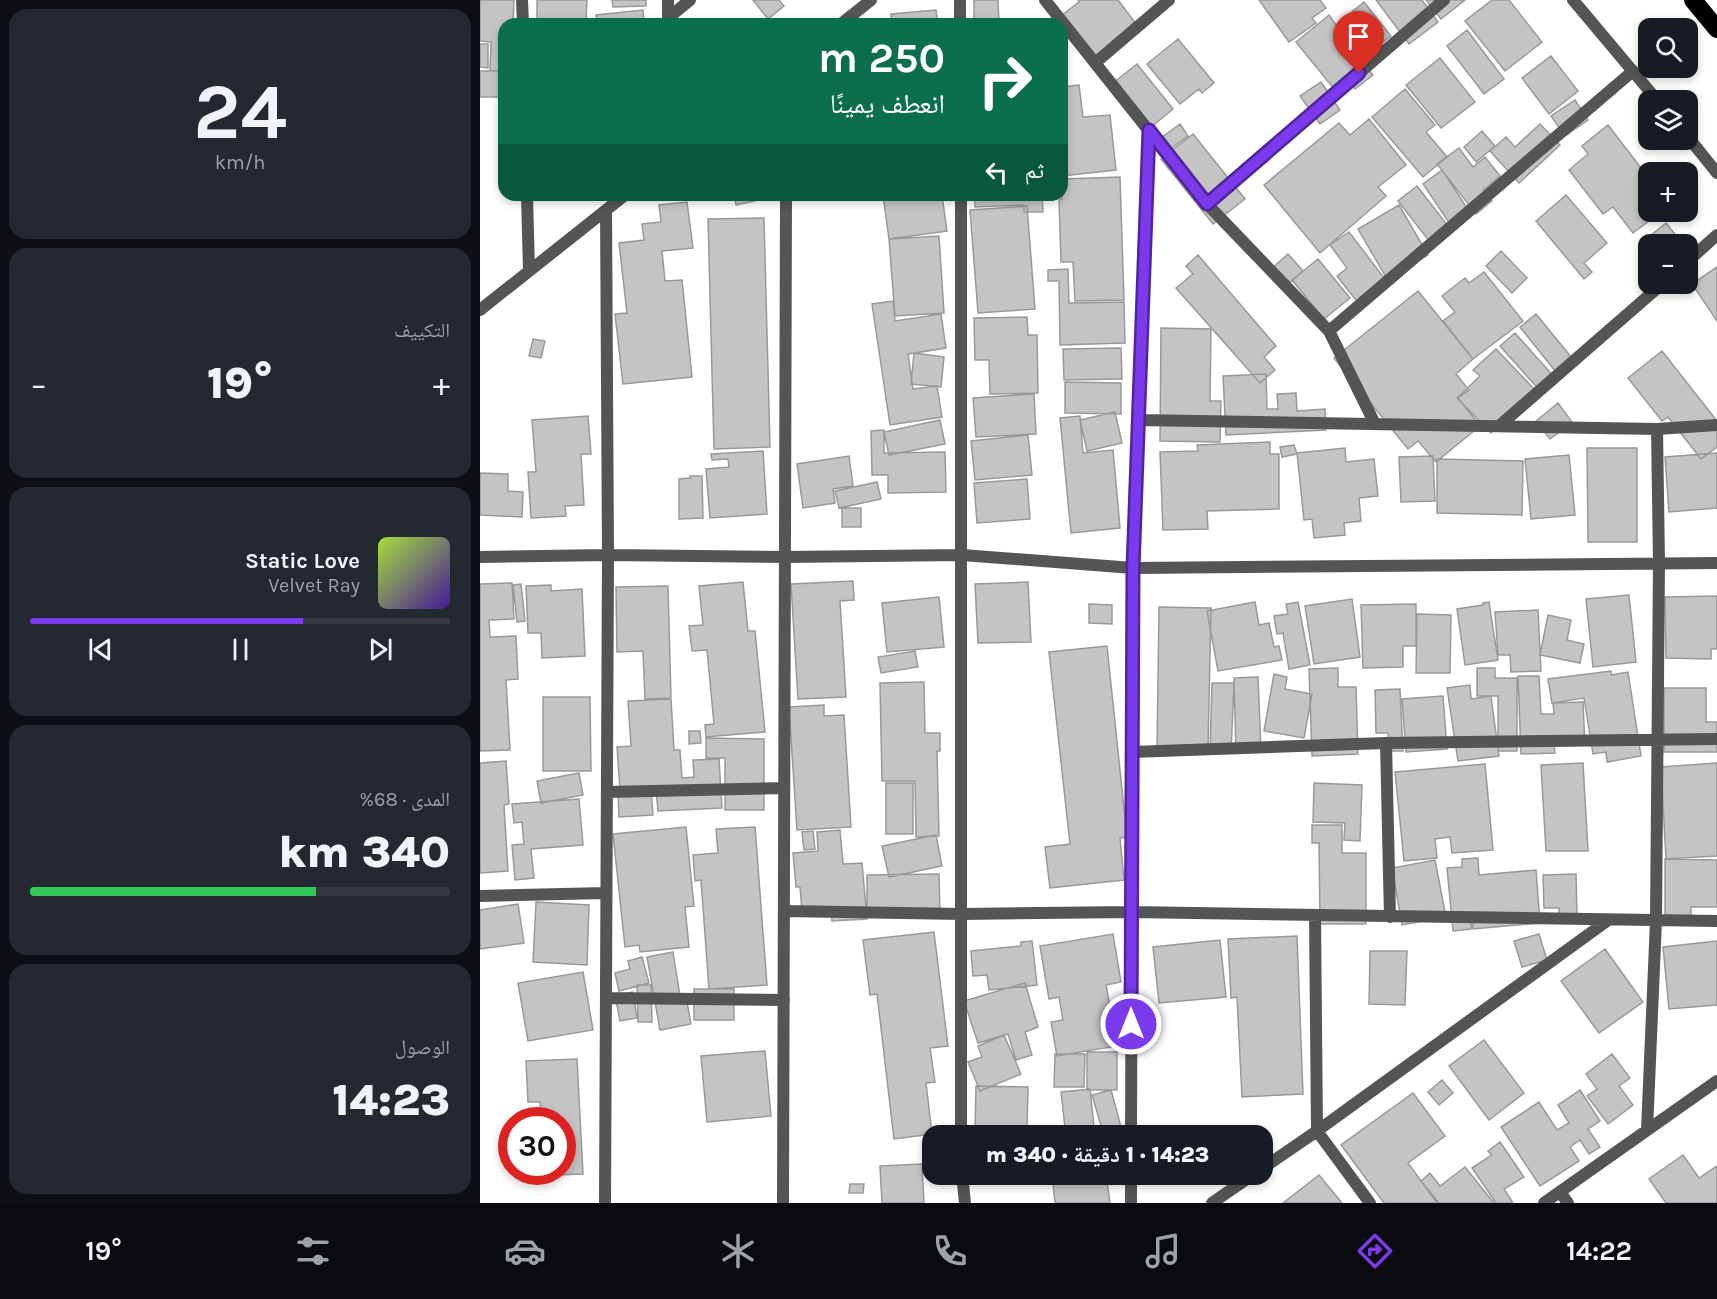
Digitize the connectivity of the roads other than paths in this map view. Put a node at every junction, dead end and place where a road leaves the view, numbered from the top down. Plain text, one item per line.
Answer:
1 (522, 0) edge
2 (668, 0) edge
3 (690, 0) edge
4 (871, 0) edge
5 (960, 0) edge
6 (1045, 0) edge
7 (1169, 0) edge
8 (1444, 0) edge
9 (1573, 0) edge
10 (1693, 0) edge
11 (523, 18) edge
12 (668, 18) edge
13 (671, 18) edge
14 (848, 18) edge
15 (960, 18) edge
16 (1059, 18) edge
17 (1068, 29) edge
18 (1717, 29) edge
19 (1095, 63) junction
20 (1633, 72) junction
21 (1648, 90) edge
22 (1149, 130) junction
23 (1698, 149) edge
24 (1717, 173) edge
25 (527, 201) edge
26 (617, 201) edge
27 (786, 201) edge
28 (961, 201) edge
29 (1207, 204) junction
30 (606, 210) junction
31 (1717, 235) edge
32 (1698, 252) edge
33 (529, 271) junction
34 (1651, 294) edge
35 (480, 310) edge
36 (1329, 331) junction
37 (1138, 420) junction
38 (1374, 424) junction
39 (1717, 425) edge
40 (1499, 426) junction
41 (1657, 429) junction
42 (608, 555) junction
43 (962, 555) junction
44 (480, 557) edge
45 (785, 557) junction
46 (1659, 563) junction
47 (1717, 563) edge
48 (1133, 568) junction
49 (1658, 739) junction
50 (1717, 739) edge
51 (1386, 742) junction
52 (1132, 752) junction
53 (784, 788) junction
54 (607, 792) junction
55 (606, 893) junction
56 (480, 896) edge
57 (784, 911) junction
58 (1131, 912) junction
59 (962, 915) junction
60 (1315, 915) junction
61 (1390, 917) junction
62 (1607, 921) junction
63 (1656, 921) junction
64 (1717, 921) edge
65 (606, 998) junction
66 (784, 1000) junction
67 (1717, 1081) edge
68 (961, 1125) edge
69 (1131, 1125) edge
70 (1647, 1130) junction
71 (1317, 1131) junction
72 (1273, 1161) edge
73 (963, 1185) edge
74 (1131, 1185) edge
75 (1238, 1185) edge
76 (1560, 1192) junction
77 (605, 1203) edge
78 (783, 1203) edge
79 (965, 1203) edge
80 (1131, 1203) edge
81 (1212, 1203) edge
82 (1370, 1203) edge
83 (1544, 1203) edge
84 (1568, 1203) edge

1 - 11 street
2 - 12 street
3 - 13 street
4 - 14 street
5 - 15 street
6 - 16 street
7 - 19 street
8 - 29 street
9 - 20 street
10 - 18 highway
17 - 19 street
19 - 22 street
20 - 21 street
20 - 36 street
22 - 29 street
22 - 37 street
23 - 24 street
25 - 33 street
26 - 30 street
27 - 45 street
28 - 43 street
29 - 36 street
30 - 33 street
30 - 42 street
31 - 32 street
33 - 35 street
34 - 40 street
36 - 38 street
37 - 38 street
37 - 48 street
38 - 40 street
39 - 41 street
40 - 41 street
41 - 46 street
42 - 44 street
42 - 45 street
42 - 54 street
43 - 45 street
43 - 48 street
43 - 59 street
45 - 53 street
46 - 47 street
46 - 48 street
46 - 49 street
48 - 52 street
49 - 50 street
49 - 51 street
49 - 63 street
51 - 52 street
51 - 61 street
52 - 58 street
53 - 54 street
53 - 57 street
54 - 55 street
55 - 56 street
55 - 65 street
57 - 59 street
57 - 66 street
58 - 59 street
58 - 60 street
58 - 69 street
59 - 68 street
60 - 61 street
60 - 71 street
61 - 62 street
62 - 63 street
62 - 71 street
63 - 64 street
63 - 70 street
65 - 66 street
65 - 77 street
66 - 78 street
67 - 70 street
70 - 76 street
71 - 72 street
71 - 82 street
73 - 79 street
74 - 80 street
75 - 81 street
76 - 83 street
76 - 84 street

